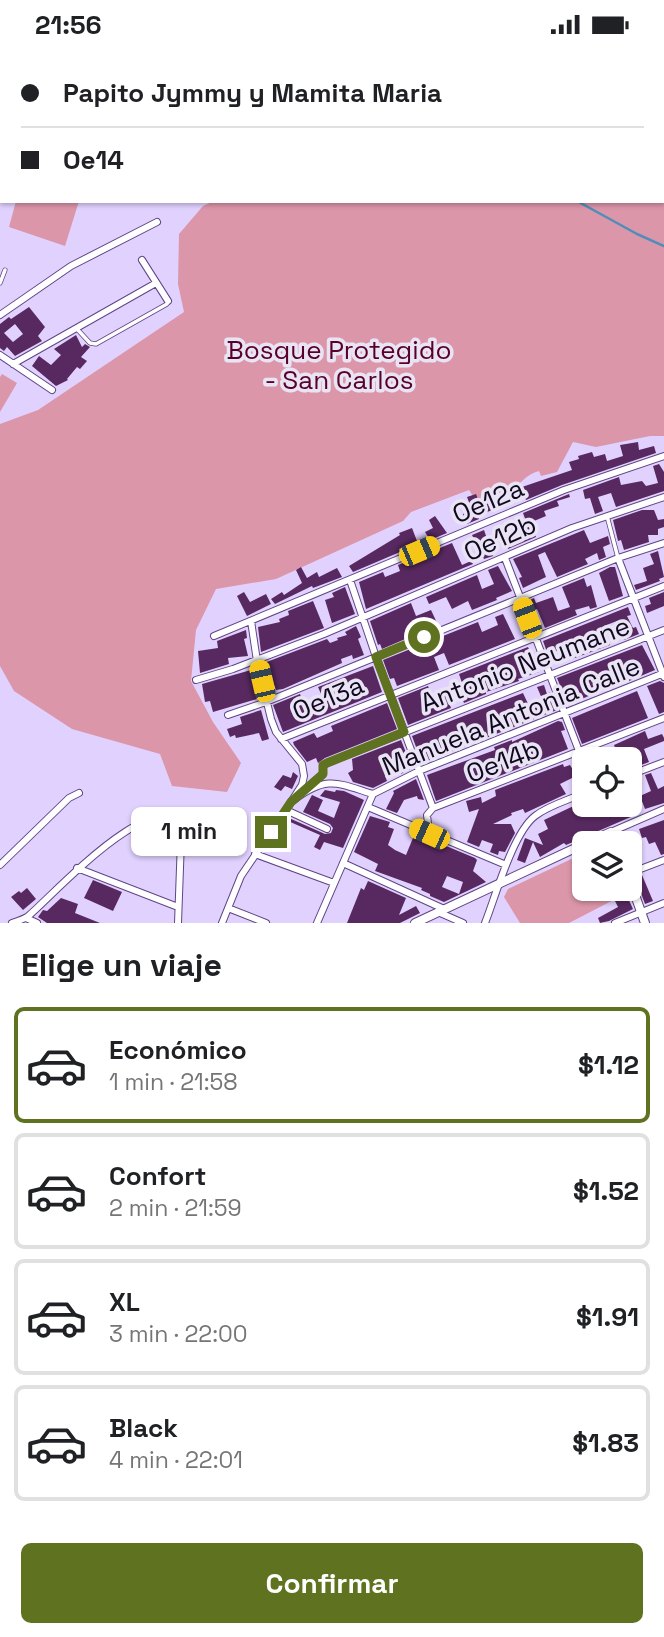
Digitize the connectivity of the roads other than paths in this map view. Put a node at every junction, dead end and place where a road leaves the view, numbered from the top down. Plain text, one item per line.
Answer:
1 (157, 222) dead end
2 (142, 260) dead end
3 (5, 270) dead end
4 (0, 283) edge
5 (156, 283) junction
6 (168, 301) joint
7 (0, 315) edge
8 (76, 328) junction
9 (0, 355) edge
10 (13, 364) junction
11 (52, 390) dead end
12 (664, 456) edge
13 (664, 497) edge
14 (607, 516) junction
15 (664, 543) edge
16 (505, 558) junction
17 (618, 558) junction
18 (350, 580) junction
19 (664, 586) edge
20 (519, 597) junction
21 (633, 598) junction
22 (363, 617) junction
23 (251, 621) junction
24 (664, 630) edge
25 (214, 636) dead end
26 (648, 637) junction
27 (535, 638) junction
28 (376, 657) junction
29 (257, 661) junction
30 (664, 675) edge
31 (550, 676) junction
32 (196, 680) dead end
33 (390, 694) junction
34 (266, 702) junction
35 (565, 714) junction
36 (228, 715) dead end
37 (664, 718) edge
38 (404, 732) junction
39 (281, 739) junction
40 (578, 747) edge
41 (592, 747) edge
42 (572, 755) edge
43 (664, 762) edge
44 (642, 770) edge
45 (419, 771) junction
46 (310, 788) junction
47 (79, 793) dead end
48 (373, 794) junction
49 (572, 798) edge
50 (291, 802) junction
51 (368, 807) junction
52 (433, 808) junction
53 (664, 809) edge
54 (286, 810) junction
55 (327, 828) dead end
56 (613, 831) edge
57 (429, 834) junction
58 (572, 850) edge
59 (255, 854) junction
60 (664, 860) edge
61 (343, 863) junction
62 (0, 865) edge
63 (506, 865) junction
64 (77, 867) junction
65 (642, 868) edge
66 (501, 882) junction
67 (334, 883) junction
68 (637, 901) edge
69 (664, 903) edge
70 (178, 907) junction
71 (228, 908) junction
72 (441, 910) junction
73 (641, 912) junction
74 (26, 918) junction
75 (12, 923) edge
76 (37, 923) edge
77 (178, 923) edge
78 (222, 923) edge
79 (266, 923) edge
80 (318, 923) edge
81 (415, 923) edge
82 (463, 923) edge
83 (485, 923) edge
84 (615, 923) edge
85 (645, 923) edge

1 - 7 street
2 - 5 street
3 - 4 lane
5 - 6 street
5 - 8 street
6 - 8 lane
8 - 10 street
9 - 10 street
10 - 11 street
12 - 18 street, Oe12a
13 - 14 street, Oe12b
14 - 16 street, Oe12b
14 - 17 lane
15 - 17 street
16 - 20 street
16 - 22 street, Oe12b
17 - 20 street
17 - 21 street
18 - 22 street
18 - 23 street, Oe12a
19 - 21 street, Oe13a
20 - 27 street
20 - 28 street
21 - 26 street
21 - 27 street, Oe13a
22 - 28 street
22 - 29 street, Oe12b
23 - 25 street, Oe12a
23 - 29 street
24 - 26 street, Antonio Neumane
26 - 30 street
26 - 31 street, Antonio Neumane
27 - 31 street
27 - 33 street, Oe13a
28 - 33 street
28 - 34 street
29 - 32 street, Oe12b
29 - 34 street
30 - 35 street, Manuela Antonia Calle
31 - 35 street
31 - 38 street, Antonio Neumane
33 - 38 street
33 - 39 street, Oe13a
34 - 36 street
34 - 39 street
35 - 40 street
35 - 45 street, Manuela Antonia Calle
37 - 41 street, Oe14b
38 - 45 street
38 - 46 street, Antonio Neumane
39 - 50 street
42 - 52 street, Oe14b
43 - 44 street
45 - 48 street, Manuela Antonia Calle
45 - 52 street
46 - 48 street
46 - 50 street
47 - 62 street
48 - 51 street
49 - 63 street
50 - 54 street
51 - 57 street
51 - 61 street
52 - 57 street
53 - 56 street
54 - 55 street
54 - 59 street
57 - 63 street
58 - 66 street
59 - 67 street
59 - 71 street
60 - 65 street
61 - 67 street
61 - 72 street
63 - 66 street
64 - 70 street
64 - 70 street
64 - 74 street
66 - 72 street
66 - 83 street
67 - 80 street
68 - 73 street
69 - 73 street
70 - 77 street
71 - 78 street
71 - 79 street
72 - 81 street
72 - 82 street
73 - 84 street
73 - 85 street
74 - 75 street
74 - 76 street

